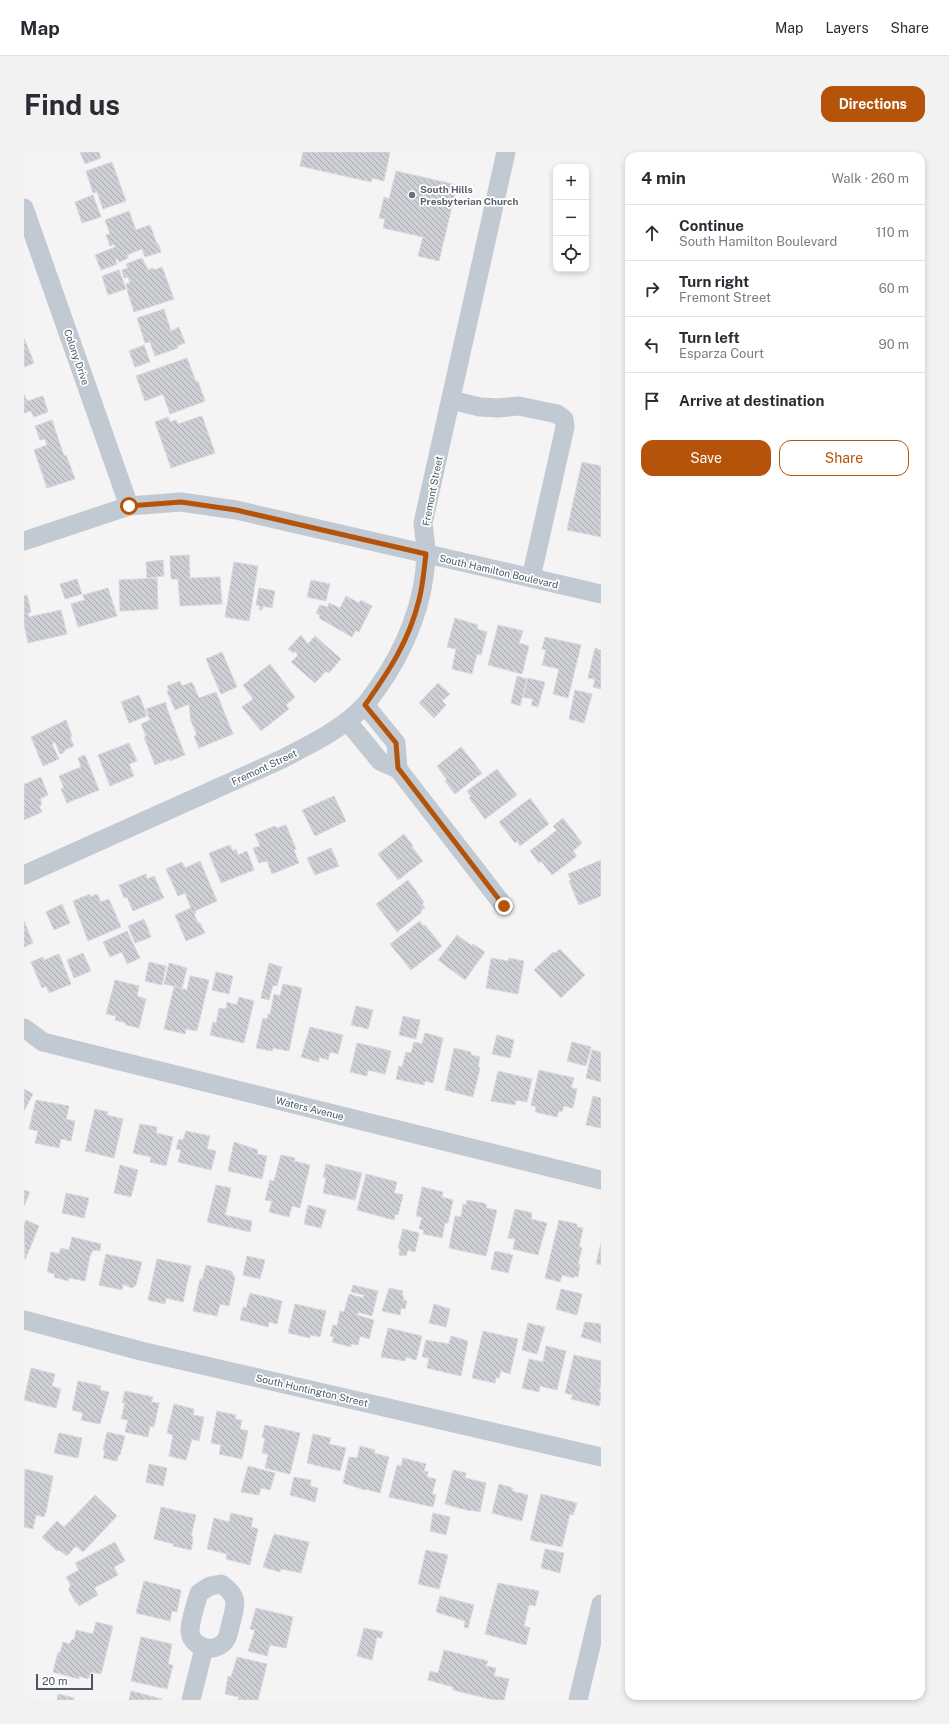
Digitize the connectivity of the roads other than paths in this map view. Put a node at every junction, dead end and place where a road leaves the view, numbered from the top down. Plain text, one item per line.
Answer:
1 (506, 152) edge
2 (24, 208) edge
3 (451, 400) junction
4 (129, 506) junction
5 (24, 541) edge
6 (426, 554) junction
7 (531, 578) junction
8 (601, 594) edge
9 (365, 705) junction
10 (347, 721) junction
11 (398, 768) junction
12 (24, 875) edge
13 (504, 906) dead end
14 (24, 1028) edge
15 (601, 1180) edge
16 (24, 1320) edge
17 (601, 1457) edge
18 (601, 1604) edge
19 (204, 1648) dead end
20 (191, 1700) edge
21 (578, 1700) edge

1 - 3 street, Fremont Street
2 - 4 street, Colony Drive
3 - 6 street, Fremont Street
3 - 7 street
4 - 5 street, South Hamilton Boulevard
4 - 6 street, South Hamilton Boulevard
6 - 7 street, South Hamilton Boulevard
6 - 9 street, Fremont Street
7 - 8 street, South Hamilton Boulevard
9 - 10 street, Fremont Street
9 - 11 street
10 - 11 street
10 - 12 street, Fremont Street
11 - 13 street
14 - 15 street, Waters Avenue
16 - 17 street, South Huntington Street
18 - 21 street
19 - 20 street

